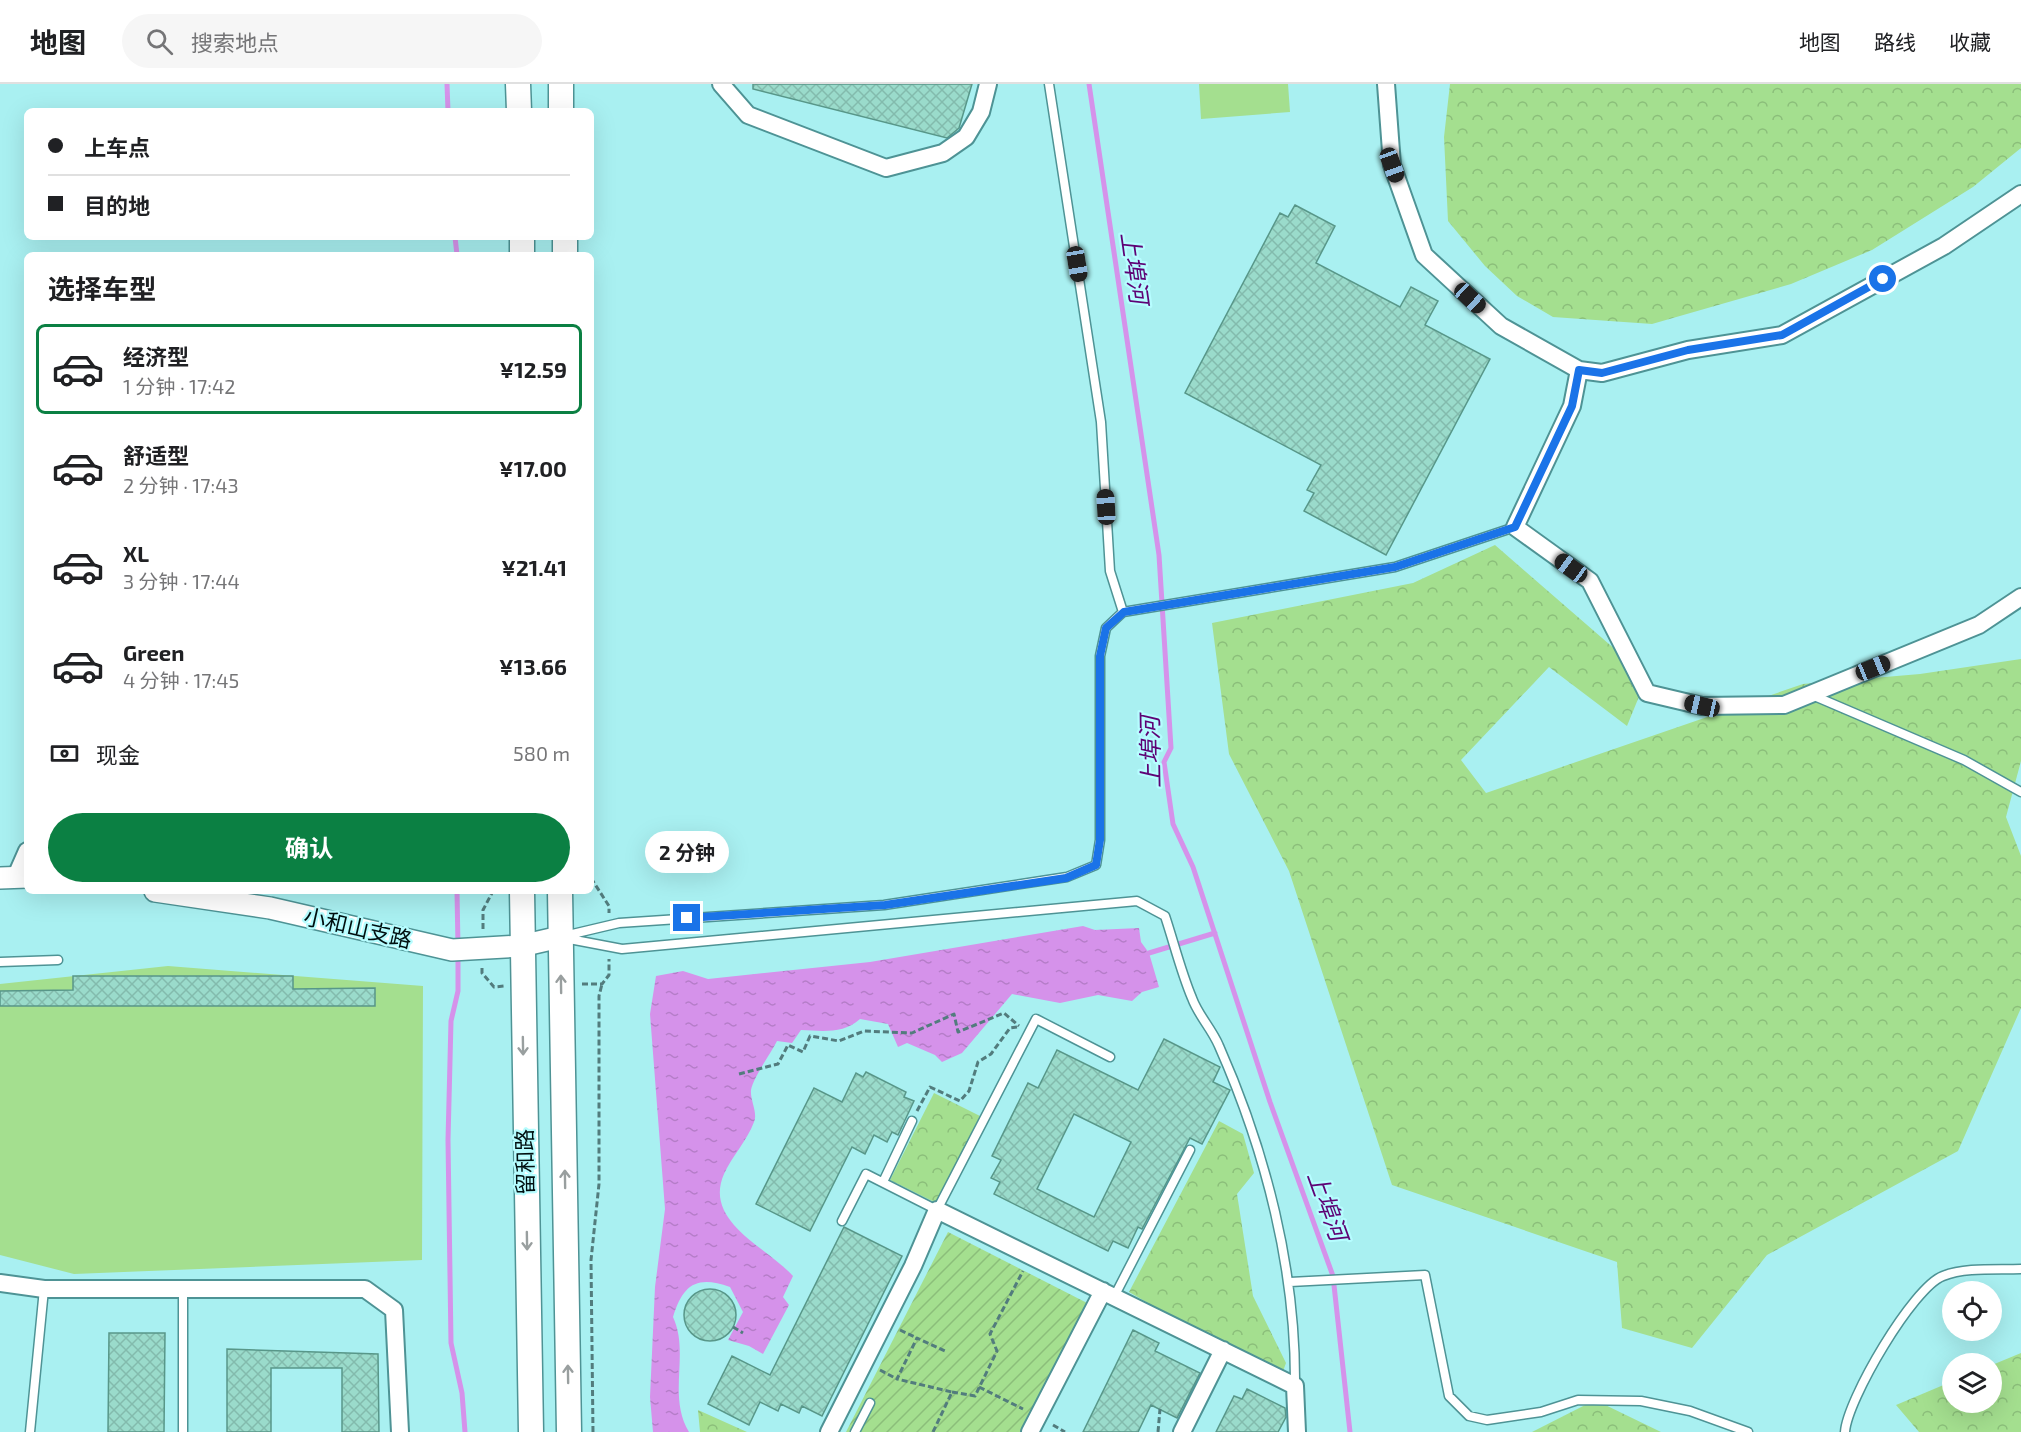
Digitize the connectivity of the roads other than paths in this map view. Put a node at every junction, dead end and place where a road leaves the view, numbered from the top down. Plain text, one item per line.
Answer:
1 (518, 84) edge
2 (561, 84) edge
3 (721, 84) edge
4 (988, 84) edge
5 (1049, 84) edge
6 (1386, 84) edge
7 (519, 108) edge
8 (561, 108) edge
9 (2021, 194) edge
10 (1579, 370) junction
11 (1515, 527) junction
12 (2021, 597) edge
13 (1124, 612) junction
14 (1809, 694) junction
15 (2021, 792) edge
16 (24, 857) edge
17 (14, 877) edge
18 (175, 894) edge
19 (522, 894) edge
20 (561, 894) edge
21 (560, 937) junction
22 (521, 946) junction
23 (58, 960) dead end
24 (0, 962) edge
25 (1110, 1057) dead end
26 (912, 1121) road end
27 (1190, 1150) dead end
28 (883, 1182) junction
29 (937, 1210) junction
30 (842, 1221) dead end
31 (2021, 1269) edge
32 (1290, 1282) junction
33 (0, 1283) edge
34 (44, 1289) junction
35 (183, 1291) junction
36 (1108, 1294) junction
37 (1223, 1350) junction
38 (1295, 1386) junction
39 (870, 1403) dead end
40 (1034, 1425) edge
41 (30, 1432) edge
42 (183, 1432) edge
43 (400, 1432) edge
44 (531, 1432) edge
45 (569, 1432) edge
46 (829, 1432) edge
47 (855, 1432) edge
48 (1182, 1432) edge
49 (1297, 1432) edge
50 (1748, 1432) edge
51 (1845, 1432) edge

1 - 7 main road
2 - 8 main road
3 - 4 street
5 - 13 lane
6 - 10 street
9 - 10 street
10 - 11 street
11 - 13 lane
11 - 14 street
12 - 14 street
13 - 21 lane
14 - 15 lane
16 - 17 street
18 - 22 street, 小和山支路
19 - 22 main road, 留和路
20 - 21 main road, 留和路
21 - 22 street, 小和山支路
21 - 32 lane
45 -> 21 main road, 留和路
22 -> 44 main road, 留和路
23 - 24 lane
25 - 29 lane
26 - 28 lane
27 - 36 lane
28 - 29 lane
28 - 30 lane
29 - 36 street
29 - 46 street
31 - 51 lane
32 - 38 lane
32 - 50 lane
33 - 34 street
34 - 35 street
34 - 41 lane
35 - 42 lane
35 - 43 street
36 - 37 street
36 - 40 street
37 - 38 street
37 - 48 street
38 - 49 street
39 - 47 lane

